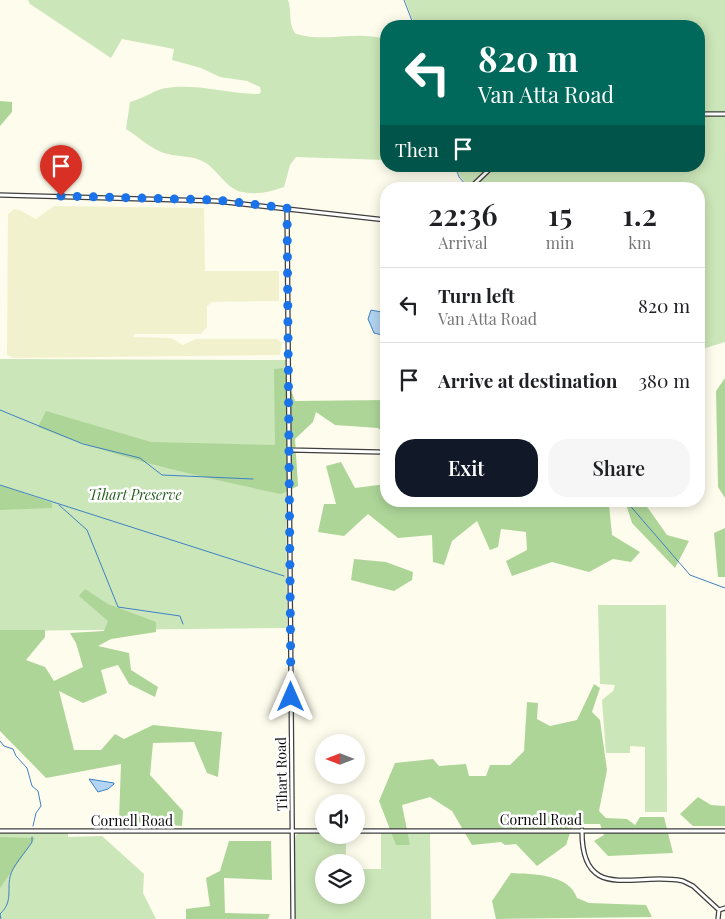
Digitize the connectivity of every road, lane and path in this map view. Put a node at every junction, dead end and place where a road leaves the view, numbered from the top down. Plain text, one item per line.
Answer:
1 (705, 114) edge
2 (725, 114) edge
3 (486, 172) edge
4 (476, 182) edge
5 (0, 195) edge
6 (287, 208) junction
7 (380, 219) edge
8 (291, 450) junction
9 (379, 452) dead end
10 (582, 830) junction
11 (0, 831) edge
12 (292, 831) junction
13 (315, 831) edge
14 (365, 831) edge
15 (725, 831) edge
16 (725, 908) edge
17 (719, 910) junction
18 (293, 919) edge
19 (718, 919) edge

1 - 2 street
3 - 4 street
5 - 6 street
6 - 7 street
6 - 8 street, Tihart Road
8 - 9 street
8 - 12 street, Tihart Road
10 - 14 street, Cornell Road
10 - 15 street, Cornell Road
10 - 17 street
11 - 12 street, Cornell Road
12 - 13 street, Cornell Road
12 - 18 street, Tihart Road
16 - 17 street
17 - 19 street

